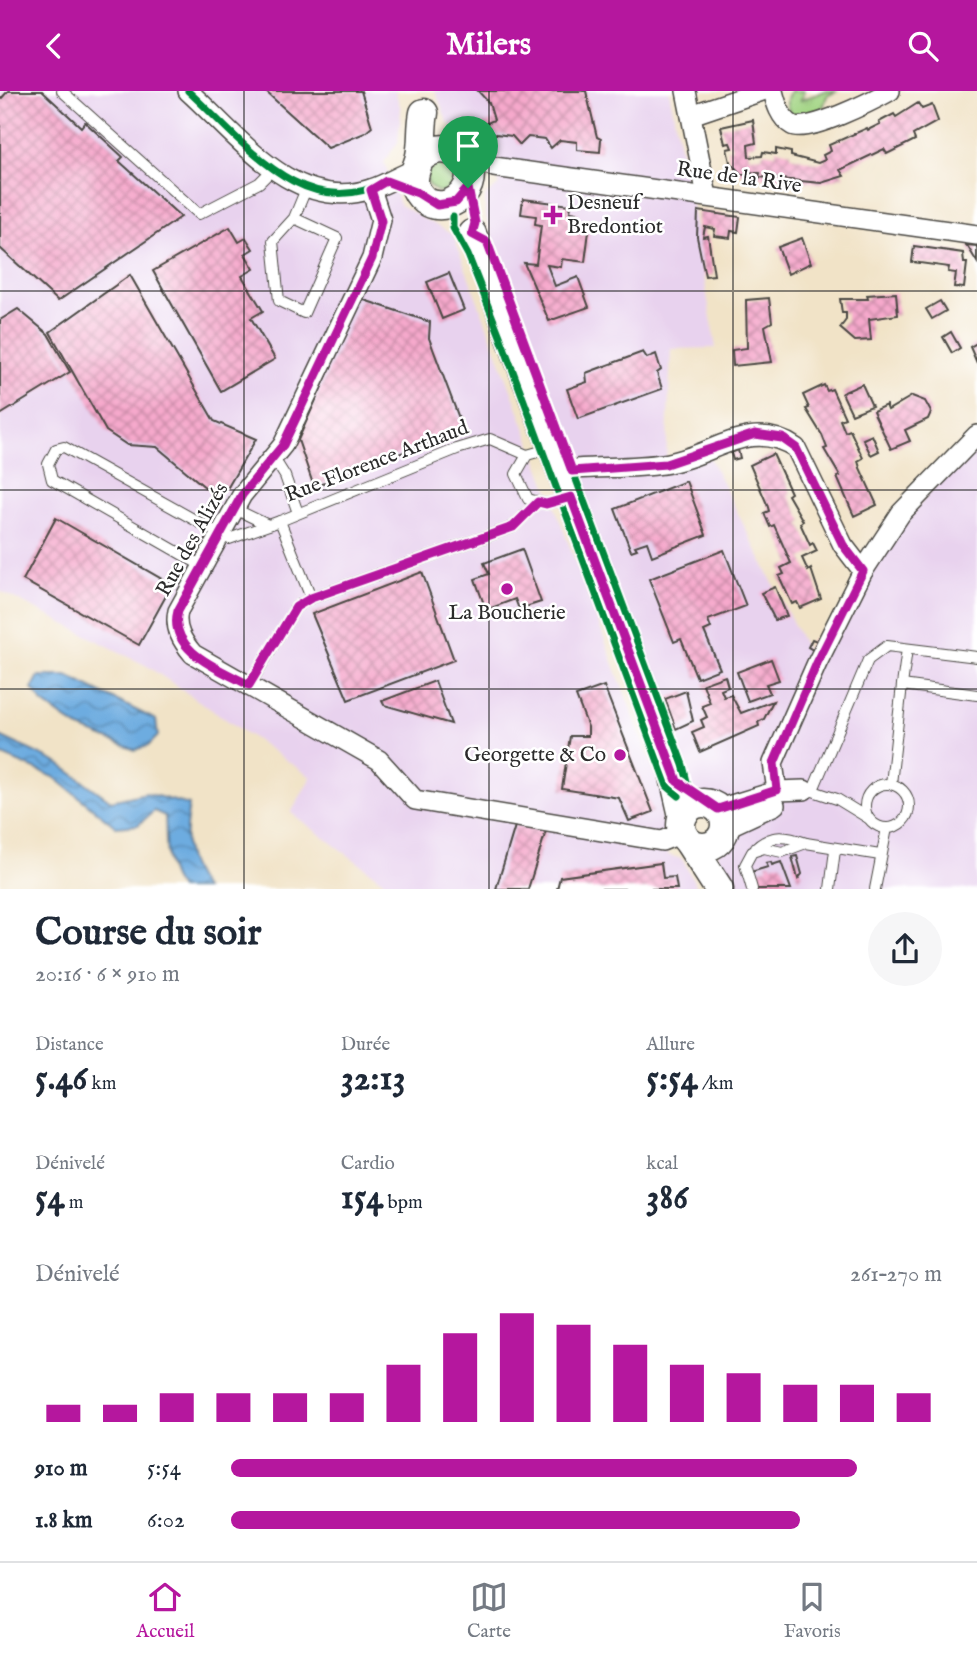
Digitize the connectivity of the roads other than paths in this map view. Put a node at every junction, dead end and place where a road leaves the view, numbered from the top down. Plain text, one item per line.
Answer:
1 (62, 91) edge
2 (188, 91) edge
3 (686, 91) edge
4 (762, 91) edge
5 (773, 91) edge
6 (890, 91) edge
7 (419, 102) edge
8 (691, 115) junction
9 (273, 169) junction
10 (469, 169) junction
11 (424, 182) junction
12 (378, 185) junction
13 (306, 190) junction
14 (707, 196) junction
15 (294, 218) junction
16 (472, 234) junction
17 (977, 236) edge
18 (977, 435) edge
19 (273, 457) junction
20 (553, 468) junction
21 (538, 502) junction
22 (235, 509) junction
23 (298, 513) junction
24 (280, 521) junction
25 (268, 525) junction
26 (222, 535) junction
27 (204, 567) junction
28 (863, 571) junction
29 (311, 598) junction
30 (907, 649) junction
31 (977, 657) edge
32 (249, 685) junction
33 (902, 685) junction
34 (977, 695) edge
35 (677, 781) junction
36 (891, 783) junction
37 (777, 790) junction
38 (807, 791) junction
39 (869, 818) junction
40 (718, 820) junction
41 (887, 828) junction
42 (685, 831) junction
43 (835, 850) junction
44 (880, 855) junction
45 (718, 885) edge
46 (752, 889) edge
47 (830, 889) edge
48 (875, 889) edge

1 - 9 lane
2 - 9 street
3 - 8 street
4 - 8 street
5 - 6 street
7 - 10 main road
7 - 11 main road
8 - 14 street
9 - 13 street
10 - 11 main road
10 - 11 main road
10 - 14 street, Rue de la Rive
10 - 16 main road
11 - 12 street
11 - 16 main road
12 - 13 street
12 - 19 street, Rue des Alizés
13 - 15 lane
14 - 17 street, Rue de la Rive
15 - 15 lane
16 - 20 main road
18 - 28 street
19 - 22 street, Rue des Alizés
19 - 23 lane
20 - 21 lane
20 - 21 lane
20 - 23 lane, Rue Florence Arthaud
20 - 28 street
20 - 35 main road
21 - 29 lane
22 - 25 lane
22 - 26 street, Rue des Alizés
23 - 24 lane, Rue Florence Arthaud
24 - 25 lane
24 - 29 lane, Rue Florence Arthaud
25 - 26 lane
26 - 27 street, Rue des Alizés
26 - 27 lane
27 - 32 street, Rue des Alizés
28 - 37 street
29 - 32 lane
30 - 31 lane
30 - 33 lane
30 - 38 lane
32 - 42 street, Rue des Alizés
33 - 34 lane
33 - 36 lane
35 - 40 main road
35 - 42 main road
36 - 39 lane
36 - 41 lane
37 - 38 street
37 - 40 street
38 - 39 lane
38 - 40 street
39 - 41 lane
40 - 42 main road
40 - 42 main road
40 - 45 main road
41 - 44 lane
42 - 45 main road
43 - 44 lane
43 - 46 lane
43 - 47 lane
44 - 48 lane

